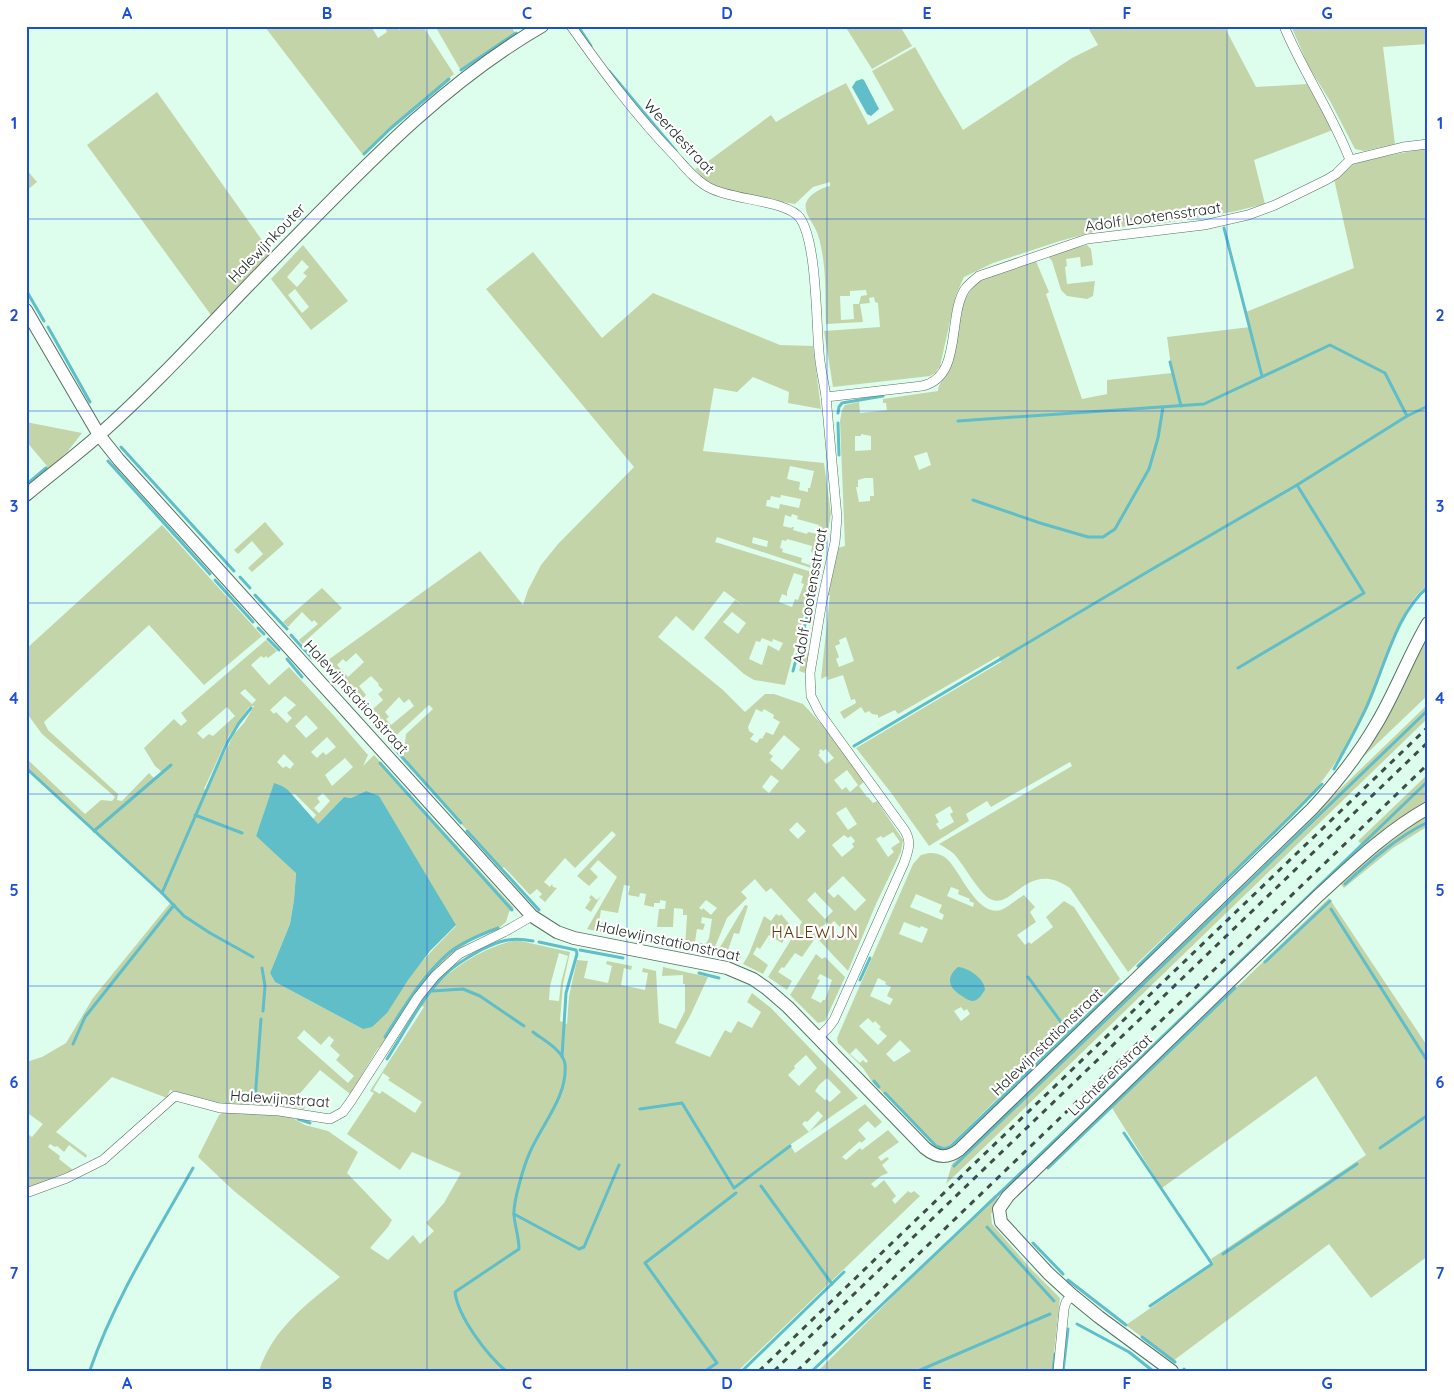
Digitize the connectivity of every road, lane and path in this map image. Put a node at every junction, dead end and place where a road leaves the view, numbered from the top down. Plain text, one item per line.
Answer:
1 (542, 26) edge
2 (571, 26) edge
3 (1284, 26) edge
4 (1428, 144) edge
5 (1350, 160) junction
6 (26, 310) edge
7 (826, 397) junction
8 (98, 435) junction
9 (26, 495) edge
10 (1428, 623) edge
11 (1428, 808) edge
12 (532, 916) junction
13 (818, 1038) junction
14 (26, 1193) edge
15 (1072, 1295) junction
16 (1058, 1371) edge
17 (1172, 1371) edge

1 - 8 street, Halewijnkouter
2 - 7 street, Weerdestraat
3 - 5 street
4 - 5 street
5 - 7 street, Adolf Lootensstraat
6 - 8 street, Halewijnstationstraat
7 - 13 street, Adolf Lootensstraat
8 - 9 street, Halewijnkouter
8 - 12 street, Halewijnstationstraat
10 - 13 street, Halewijnstationstraat
11 - 15 street, Luchterenstraat
12 - 13 street, Halewijnstationstraat
12 - 14 street, Halewijnstraat
15 - 16 street
15 - 17 street, Luchterenstraat

